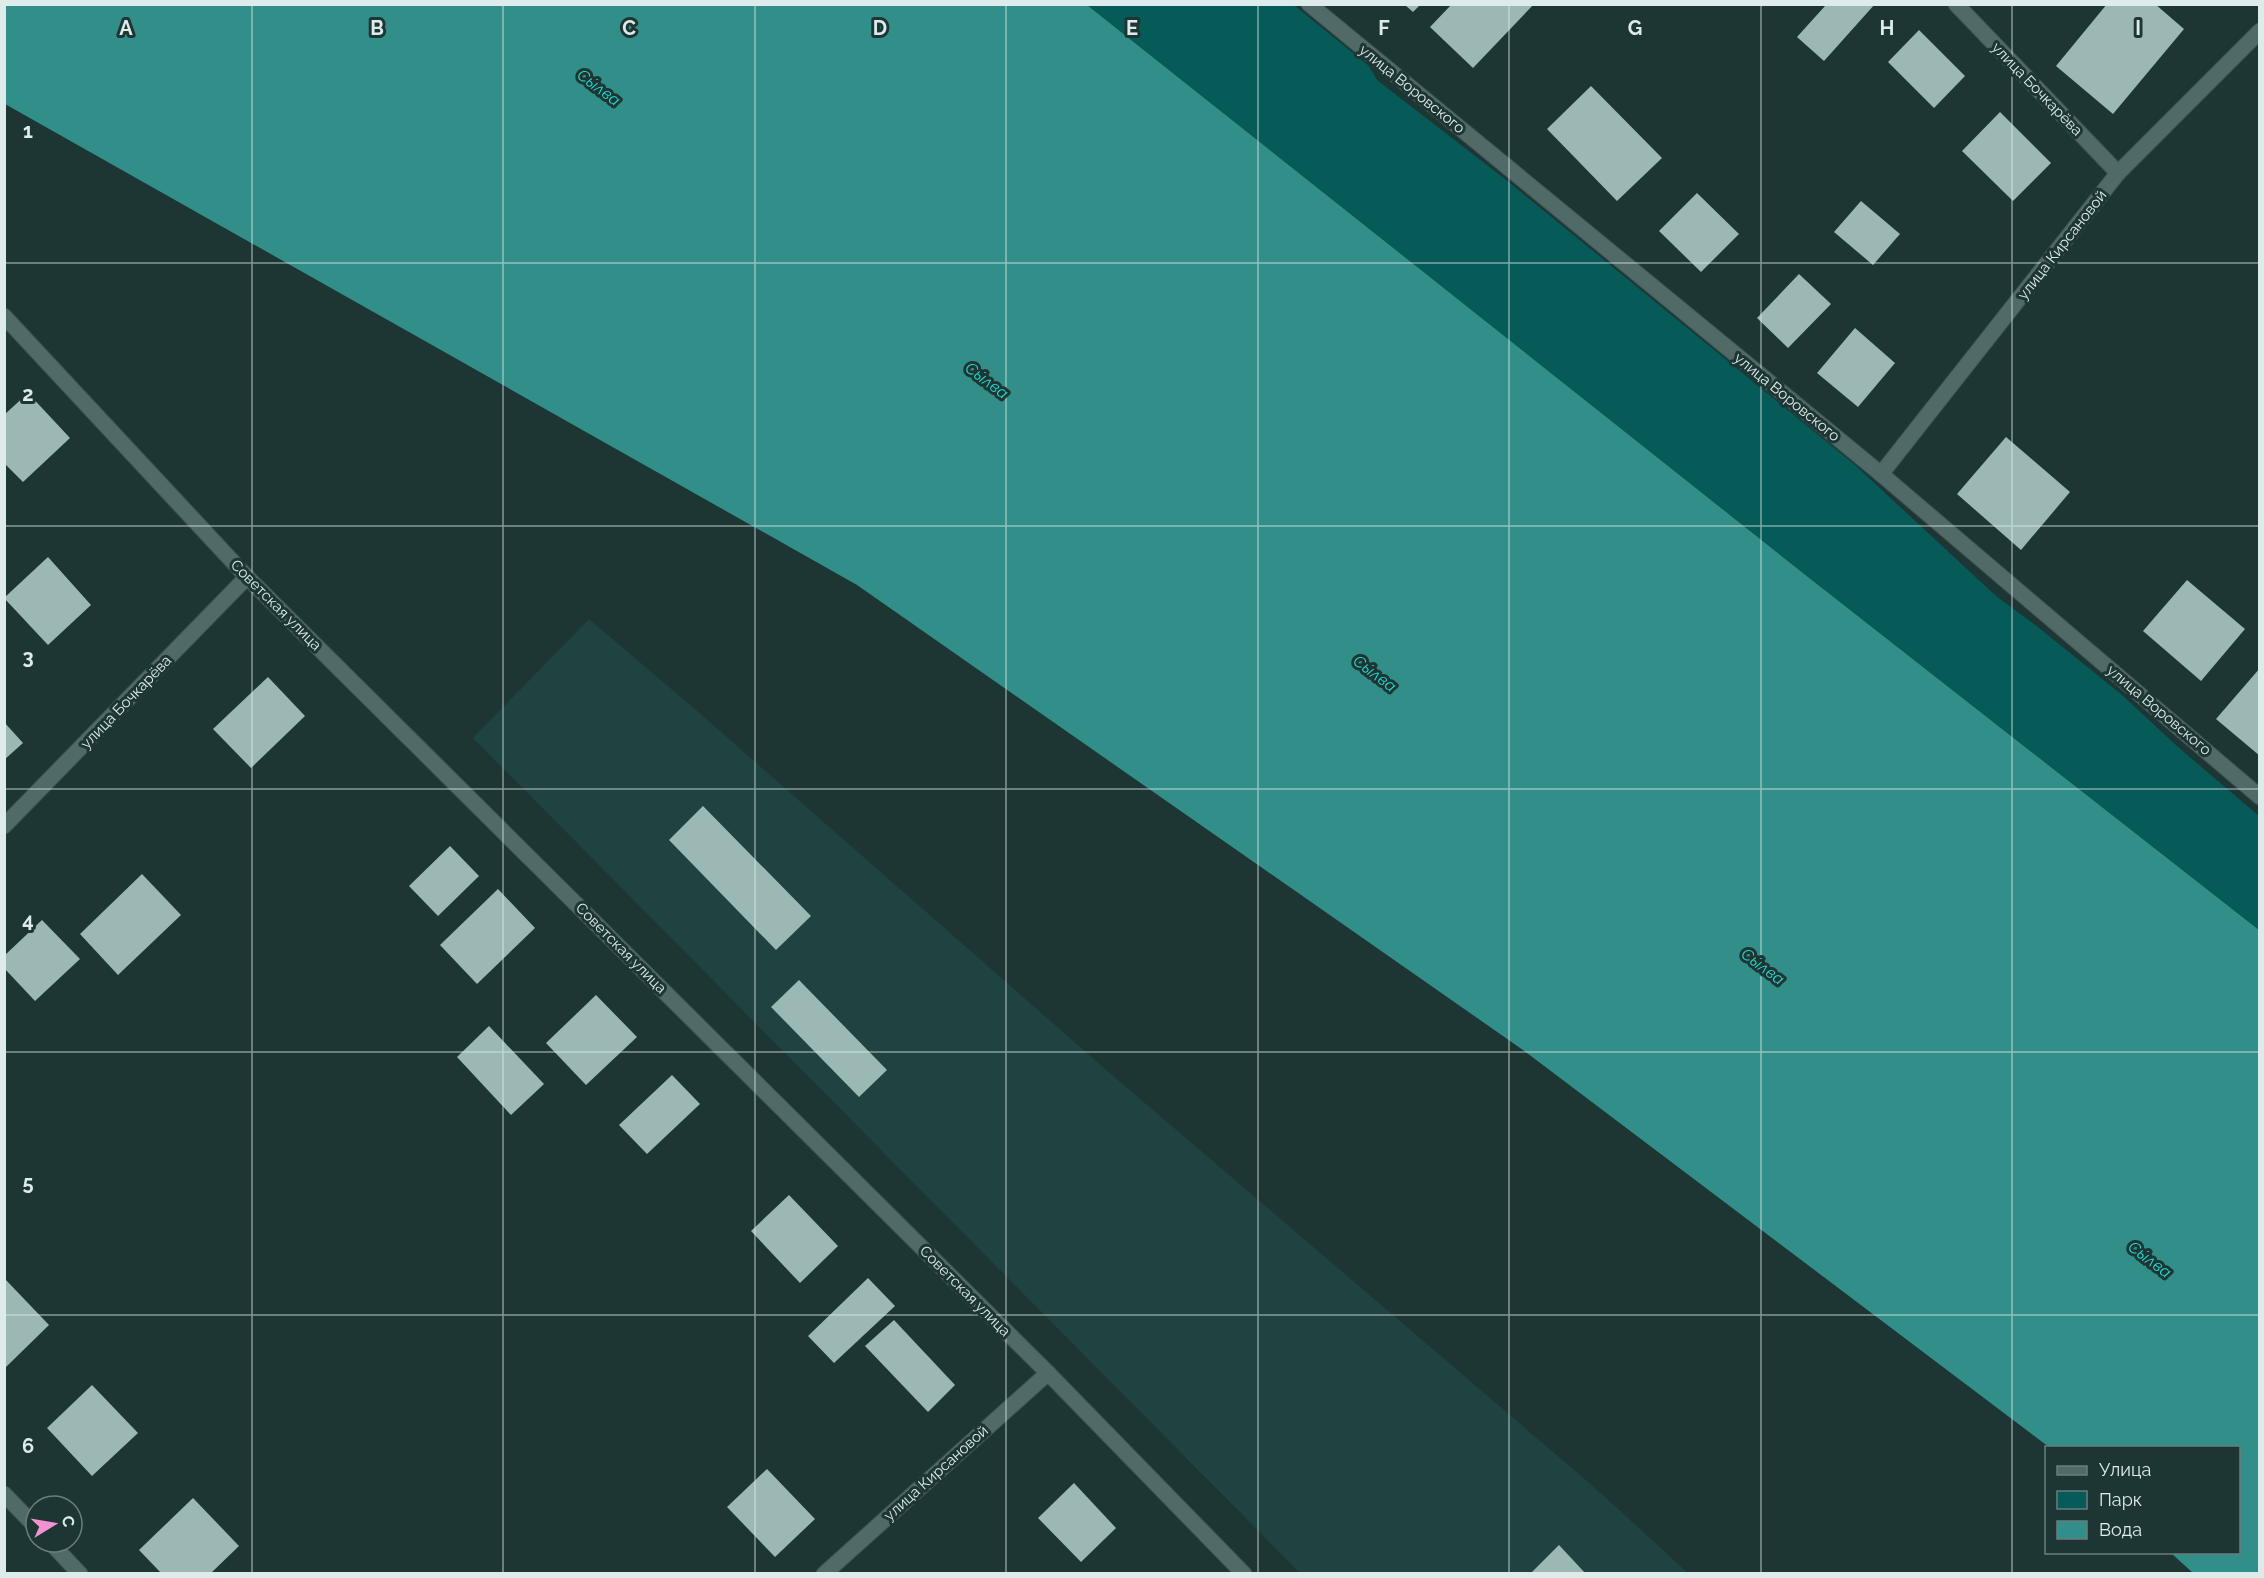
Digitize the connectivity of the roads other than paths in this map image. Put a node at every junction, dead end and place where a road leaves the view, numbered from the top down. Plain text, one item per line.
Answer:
1 (1309, 4) edge
2 (1956, 4) edge
3 (2259, 31) edge
4 (2118, 173) junction
5 (4, 316) edge
6 (1881, 474) junction
7 (247, 577) junction
8 (2259, 797) edge
9 (4, 826) edge
10 (1048, 1373) junction
11 (4, 1494) edge
12 (24, 1515) edge
13 (61, 1554) edge
14 (80, 1574) edge
15 (824, 1574) edge
16 (1244, 1574) edge

1 - 6 street, улица Воровского
2 - 4 street, улица Бочкарёва
3 - 4 street, улица Кирсановой
4 - 6 street, улица Кирсановой
5 - 7 street, Советская улица
6 - 8 street, улица Воровского
7 - 9 street, улица Бочкарёва
7 - 10 street, Советская улица
10 - 15 street, улица Кирсановой
10 - 16 street, Советская улица
11 - 12 street
13 - 14 street

